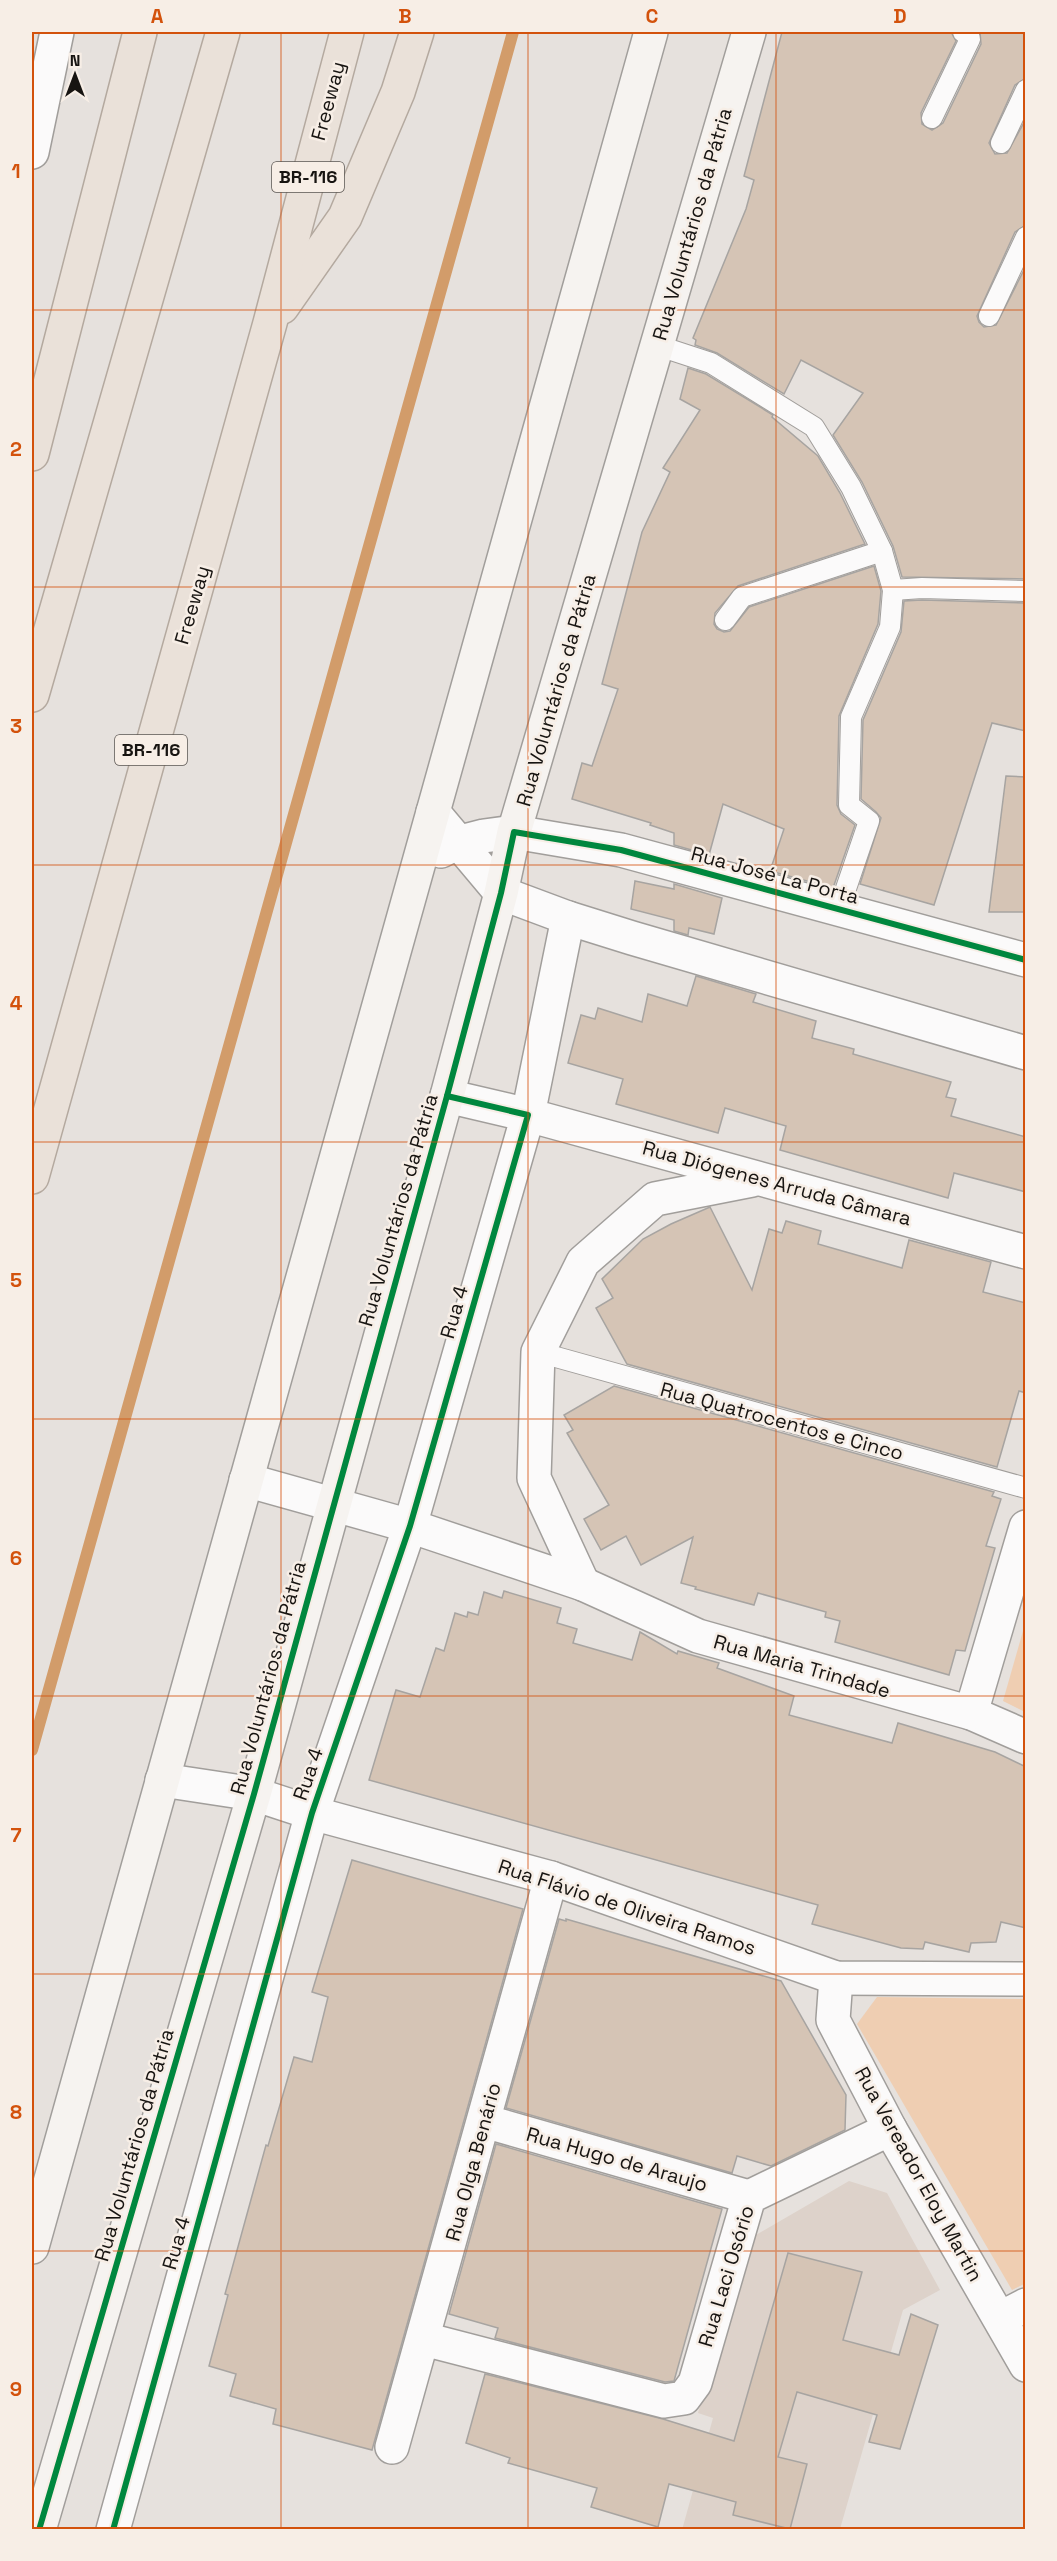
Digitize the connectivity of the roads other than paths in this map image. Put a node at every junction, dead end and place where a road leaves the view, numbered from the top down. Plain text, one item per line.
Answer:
1 (57, 32) edge
2 (140, 32) edge
3 (223, 32) edge
4 (347, 32) edge
5 (417, 32) edge
6 (651, 32) edge
7 (749, 32) edge
8 (963, 32) edge
9 (1026, 90) edge
10 (932, 118) dead end
11 (1001, 143) dead end
12 (32, 152) edge
13 (1026, 237) edge
14 (988, 316) dead end
15 (270, 323) junction
16 (656, 345) junction
17 (32, 454) edge
18 (882, 551) junction
19 (893, 590) junction
20 (1026, 591) edge
21 (725, 620) dead end
22 (32, 695) edge
23 (433, 812) junction
24 (514, 831) junction
25 (457, 843) junction
26 (419, 861) junction
27 (501, 893) junction
28 (840, 909) junction
29 (568, 918) junction
30 (1026, 960) edge
31 (1026, 1053) edge
32 (447, 1096) junction
33 (528, 1115) junction
34 (32, 1177) edge
35 (758, 1178) junction
36 (1026, 1252) edge
37 (538, 1352) junction
38 (246, 1480) junction
39 (1026, 1488) edge
40 (333, 1504) junction
41 (410, 1526) junction
42 (1026, 1527) edge
43 (583, 1584) junction
44 (971, 1713) junction
45 (1026, 1737) edge
46 (162, 1780) junction
47 (254, 1794) junction
48 (312, 1813) junction
49 (551, 1878) junction
50 (836, 1978) junction
51 (1026, 1979) edge
52 (484, 2121) junction
53 (890, 2129) junction
54 (749, 2197) junction
55 (32, 2247) edge
56 (1013, 2312) edge
57 (424, 2339) junction
58 (1026, 2365) edge
59 (392, 2447) dead end
60 (39, 2529) edge
61 (113, 2529) edge

1 - 12 street
2 - 17 highway
3 - 22 highway
4 - 15 highway, Freeway / BR-116
5 - 15 highway
6 - 23 main road
7 - 16 main road, Rua Voluntários da Pátria
8 - 10 lane
9 - 11 lane
13 - 14 lane
15 - 34 highway, Freeway / BR-116
16 - 18 lane
16 - 24 main road, Rua Voluntários da Pátria
18 - 19 lane
18 - 21 lane
19 - 20 lane
19 - 28 lane
23 - 25 street
23 - 26 main road
24 - 25 street, Rua José La Porta
24 - 27 main road, Rua Voluntários da Pátria
24 - 28 street, Rua José La Porta
25 - 26 street, Rua José La Porta
25 - 27 street
26 - 38 main road
27 - 29 street
27 - 32 main road, Rua Voluntários da Pátria
28 - 30 street, Rua José La Porta
29 - 31 street
29 - 33 street, Rua 4
32 - 33 street
32 - 40 main road, Rua Voluntários da Pátria
33 - 35 street, Rua Diógenes Arruda Câmara
33 - 41 street, Rua 4
35 - 36 street, Rua Diógenes Arruda Câmara
35 - 37 street
37 - 39 lane, Rua Quatrocentos e Cinco
37 - 43 street
38 - 40 street, Rua Maria Trindade
38 - 46 main road
40 - 41 street, Rua Maria Trindade
40 - 47 main road, Rua Voluntários da Pátria
41 - 43 street, Rua Maria Trindade
41 - 48 street, Rua 4
42 - 44 street
43 - 44 street, Rua Maria Trindade
44 - 45 street, Rua Maria Trindade
46 - 47 street, Rua Flávio de Oliveira Ramos
46 - 55 main road
47 - 48 street, Rua Flávio de Oliveira Ramos
47 - 60 main road, Rua Voluntários da Pátria
48 - 49 street, Rua Flávio de Oliveira Ramos
48 - 61 street, Rua 4
49 - 50 street, Rua Flávio de Oliveira Ramos
49 - 52 street, Rua Olga Benário
50 - 51 street, Rua Flávio de Oliveira Ramos
50 - 53 street, Rua Vereador Eloy Martin
52 - 54 street, Rua Hugo de Araujo
52 - 57 street, Rua Olga Benário
53 - 54 street, Rua Laci Osório
53 - 56 street, Rua Vereador Eloy Martin
54 - 57 street, Rua Laci Osório
56 - 58 street, Rua Vereador Eloy Martin
57 - 59 street, Rua Olga Benário

